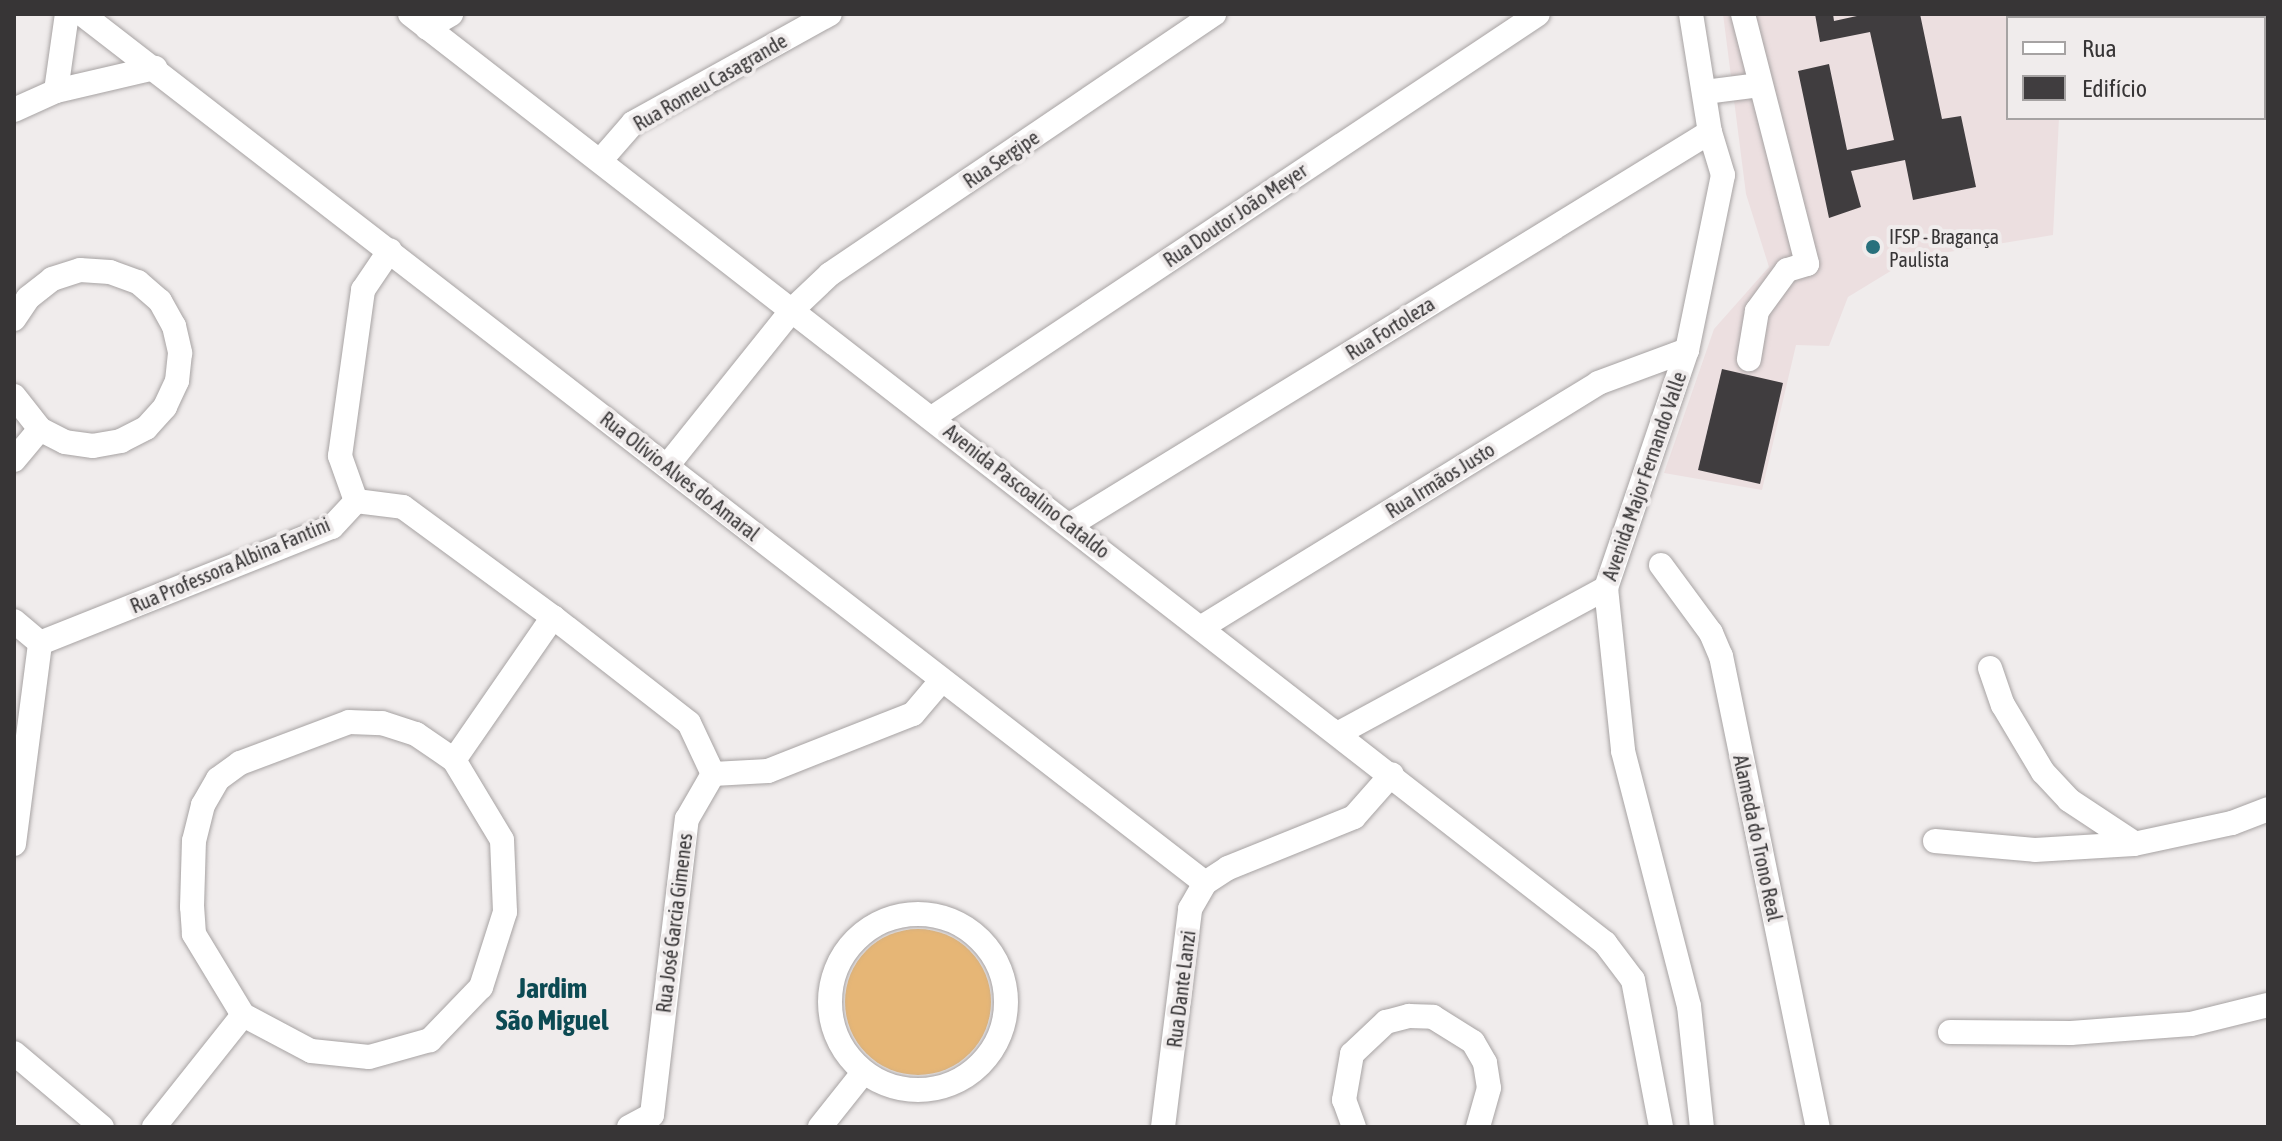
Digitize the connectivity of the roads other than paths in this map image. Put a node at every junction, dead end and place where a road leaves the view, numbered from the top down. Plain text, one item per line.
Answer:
1 (67, 14) edge
2 (82, 14) edge
3 (451, 14) edge
4 (830, 14) edge
5 (1214, 14) edge
6 (1538, 14) edge
7 (1691, 14) edge
8 (1743, 14) edge
9 (418, 21) edge
10 (155, 68) junction
11 (1760, 85) junction
12 (56, 91) junction
13 (1705, 92) junction
14 (14, 110) edge
15 (1710, 132) junction
16 (600, 161) junction
17 (390, 250) junction
18 (792, 310) junction
19 (14, 319) edge
20 (1687, 350) junction
21 (1749, 359) dead end
22 (14, 396) edge
23 (932, 418) junction
24 (40, 429) junction
25 (14, 460) edge
26 (667, 466) junction
27 (356, 501) junction
28 (1070, 525) junction
29 (1661, 565) dead end
30 (1606, 588) junction
31 (553, 617) junction
32 (14, 621) edge
33 (1202, 627) junction
34 (40, 643) junction
35 (1990, 668) dead end
36 (941, 681) junction
37 (1339, 733) junction
38 (454, 760) junction
39 (713, 774) junction
40 (1392, 774) junction
41 (2268, 809) edge
42 (1935, 841) dead end
43 (14, 844) edge
44 (2134, 844) junction
45 (1205, 883) junction
46 (2268, 1005) edge
47 (243, 1015) junction
48 (1950, 1032) dead end
49 (14, 1053) edge
50 (863, 1073) junction
51 (660, 1121) edge
52 (102, 1127) edge
53 (154, 1127) edge
54 (629, 1127) edge
55 (820, 1127) edge
56 (1163, 1127) edge
57 (1354, 1127) edge
58 (1478, 1127) edge
59 (1661, 1127) edge
60 (1702, 1127) edge
61 (1818, 1127) edge

1 - 12 street
2 - 10 street, Rua Olívio Alves do Amaral
3 - 9 street
4 - 16 street, Rua Romeu Casagrande
5 - 18 street, Rua Sergipe
6 - 23 street, Rua Doutor João Meyer
7 - 13 street, Avenida Major Fernando Valle
8 - 11 street
9 - 16 street, Avenida Pascoalino Cataldo
10 - 12 street
10 - 17 street, Rua Olívio Alves do Amaral
11 - 13 street
11 - 21 street
12 - 14 street
13 - 15 street, Avenida Major Fernando Valle
15 - 20 street, Avenida Major Fernando Valle
15 - 28 street, Rua Fortoleza
16 - 18 street, Avenida Pascoalino Cataldo
17 - 26 street, Rua Olívio Alves do Amaral
17 - 27 street
18 - 23 street, Avenida Pascoalino Cataldo
18 - 26 street, Rua Sergipe
19 - 24 street
20 - 30 street, Avenida Major Fernando Valle
20 - 33 street, Rua Irmãos Justo
22 - 24 street
23 - 28 street, Avenida Pascoalino Cataldo
24 - 25 street
26 - 36 street, Rua Olívio Alves do Amaral
27 - 31 street
27 - 34 street, Rua Professora Albina Fantini
28 - 33 street, Avenida Pascoalino Cataldo
29 - 61 street, Alameda do Trono Real
30 - 37 street
30 - 60 street, Avenida Major Fernando Valle
31 - 38 street
31 - 39 street
32 - 34 street
33 - 37 street, Avenida Pascoalino Cataldo
34 - 43 street
35 - 44 street
36 - 39 street
36 - 45 street, Rua Olívio Alves do Amaral
37 - 40 street, Avenida Pascoalino Cataldo
38 - 47 street
38 - 47 street
39 - 51 street, Rua José Garcia Gimenes
40 - 45 street
40 - 59 street, Avenida Pascoalino Cataldo
41 - 44 street
42 - 44 street
45 - 56 street, Rua Dante Lanzi
46 - 48 street
47 - 53 street
49 - 52 street
50 - 50 street
50 - 55 street
51 - 54 street, Rua José Garcia Gimenes
57 - 58 street

